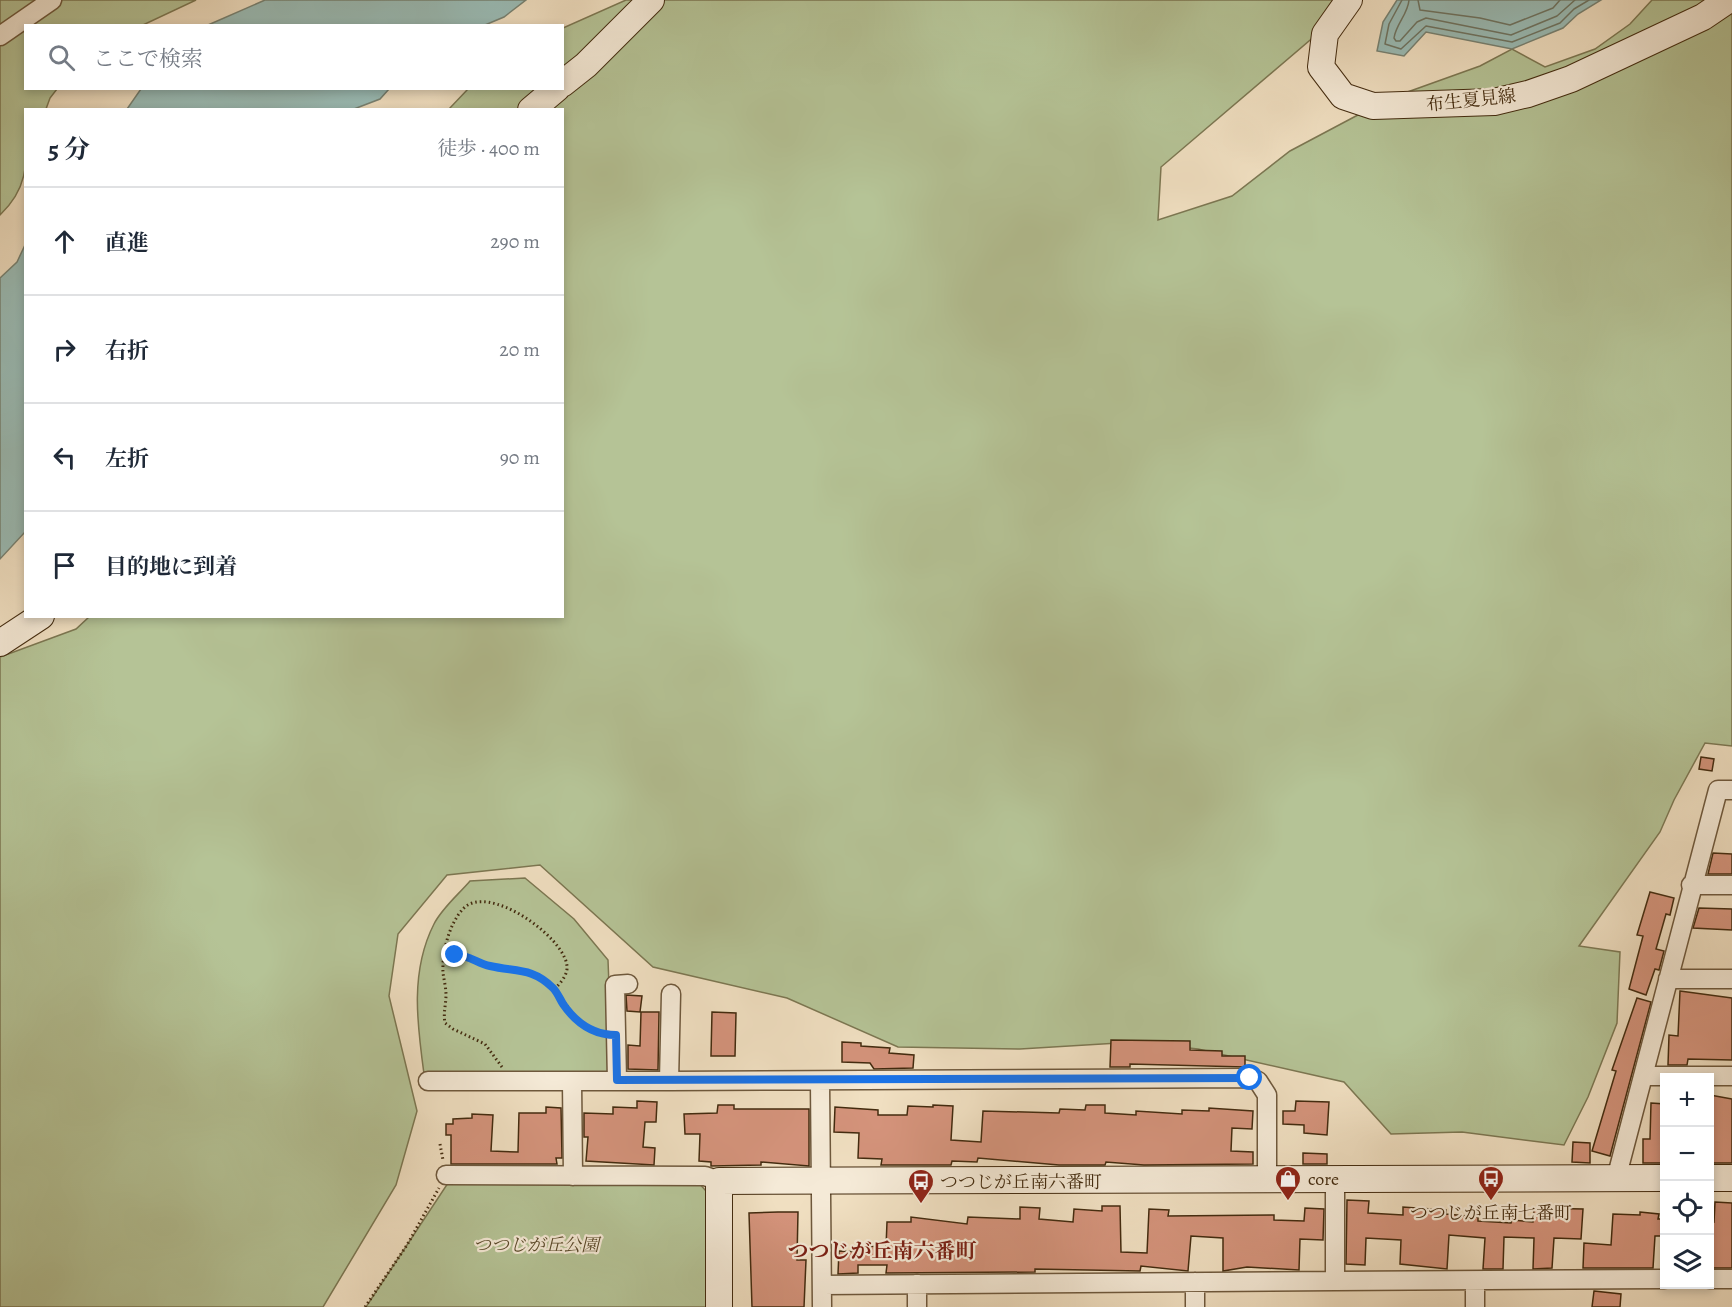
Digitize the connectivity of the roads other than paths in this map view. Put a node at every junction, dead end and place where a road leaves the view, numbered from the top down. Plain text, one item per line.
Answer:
1 (52, 0) edge
2 (651, 0) edge
3 (1349, 0) edge
4 (1728, 0) edge
5 (0, 36) edge
6 (564, 82) edge
7 (555, 90) edge
8 (533, 108) edge
9 (38, 618) edge
10 (0, 643) edge
11 (1732, 790) edge
12 (1691, 885) junction
13 (1732, 885) edge
14 (1668, 979) junction
15 (1732, 979) edge
16 (628, 984) dead end
17 (671, 994) dead end
18 (1643, 1076) junction
19 (1732, 1076) edge
20 (617, 1080) junction
21 (428, 1081) dead end
22 (572, 1081) junction
23 (669, 1081) junction
24 (820, 1082) junction
25 (446, 1175) road end
26 (573, 1176) junction
27 (1335, 1178) junction
28 (1714, 1178) edge
29 (1732, 1178) edge
30 (1616, 1179) junction
31 (1660, 1179) edge
32 (1267, 1180) junction
33 (719, 1181) junction
34 (821, 1182) junction
35 (1714, 1279) edge
36 (1732, 1279) edge
37 (1660, 1280) edge
38 (1335, 1281) junction
39 (1475, 1281) junction
40 (1195, 1282) junction
41 (917, 1284) junction
42 (822, 1285) junction
43 (719, 1307) edge
44 (822, 1307) edge
45 (917, 1307) edge
46 (1196, 1307) edge
47 (1475, 1307) edge

1 - 5 street
2 - 6 street
3 - 4 street, 布生夏見線
7 - 8 street
9 - 10 street
11 - 12 street
12 - 13 street
12 - 14 street
14 - 15 street
14 - 18 street
16 - 20 street
17 - 23 street
18 - 19 street
18 - 30 street
20 - 22 street
20 - 23 street
21 - 22 street
22 - 26 street
23 - 24 street
24 - 32 street
24 - 34 street
25 - 26 street
26 - 33 street
27 - 30 street
27 - 32 street
27 - 38 street
28 - 29 street
30 - 31 street
32 - 34 street
33 - 34 street
33 - 43 street
34 - 42 street
35 - 36 street
37 - 39 street
38 - 39 street
38 - 40 street
39 - 47 street
40 - 41 street
40 - 46 street
41 - 42 street
41 - 45 street
42 - 44 street

